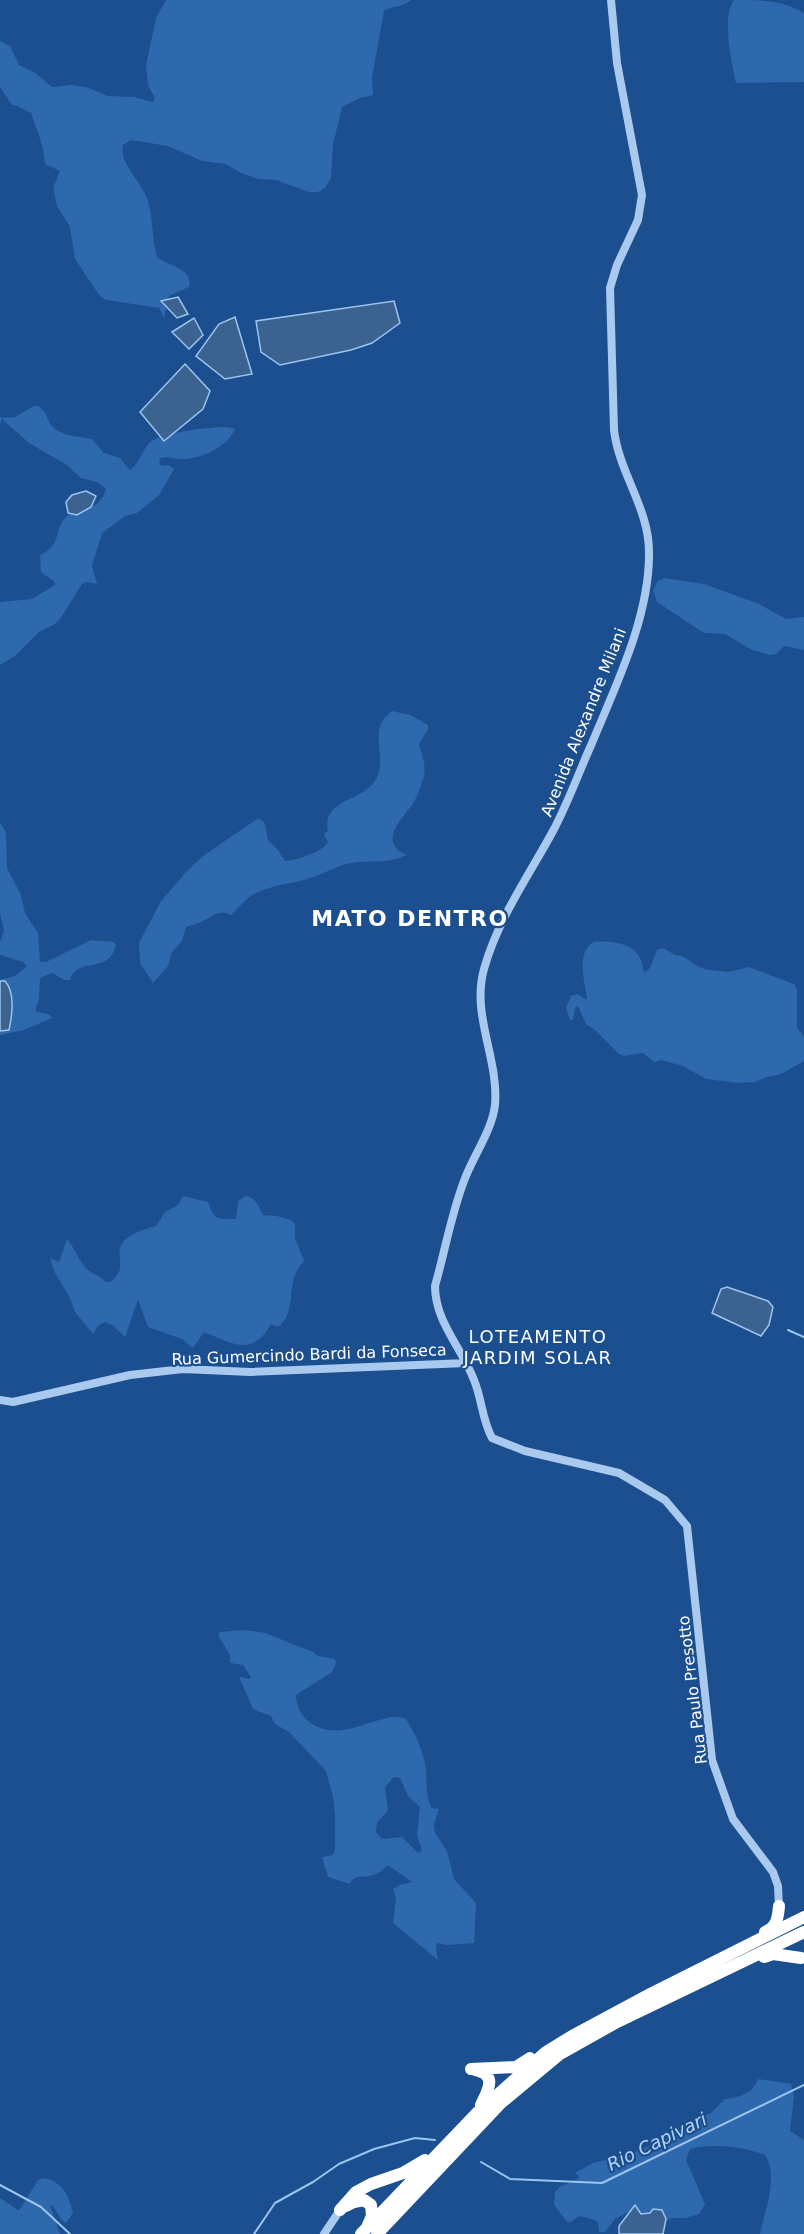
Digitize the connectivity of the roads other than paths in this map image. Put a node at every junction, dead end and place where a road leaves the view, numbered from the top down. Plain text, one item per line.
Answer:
1 (610, 0) edge
2 (466, 1363) junction
3 (0, 1400) edge
4 (687, 1526) joint
5 (779, 1906) junction
6 (804, 1917) edge
7 (804, 1934) edge
8 (727, 1956) junction
9 (802, 1959) edge
10 (722, 1973) junction
11 (572, 2036) junction
12 (478, 2112) junction
13 (446, 2145) junction
14 (340, 2210) junction
15 (368, 2232) edge
16 (324, 2234) edge

1 - 2 street, Avenida Alexandre Milani
2 - 3 street, Rua Gumercindo Bardi da Fonseca
2 - 4 street, Rua Gumercindo Bardi da Fonseca
4 - 5 street, Rua Paulo Presotto
5 - 6 highway
5 - 8 highway
6 - 8 highway
7 - 9 highway
7 - 10 highway
8 - 11 highway
9 - 10 highway
10 - 15 highway
11 - 12 highway
11 - 12 highway
12 - 13 highway
13 - 14 highway
13 - 15 highway
14 - 15 highway
14 - 16 street

